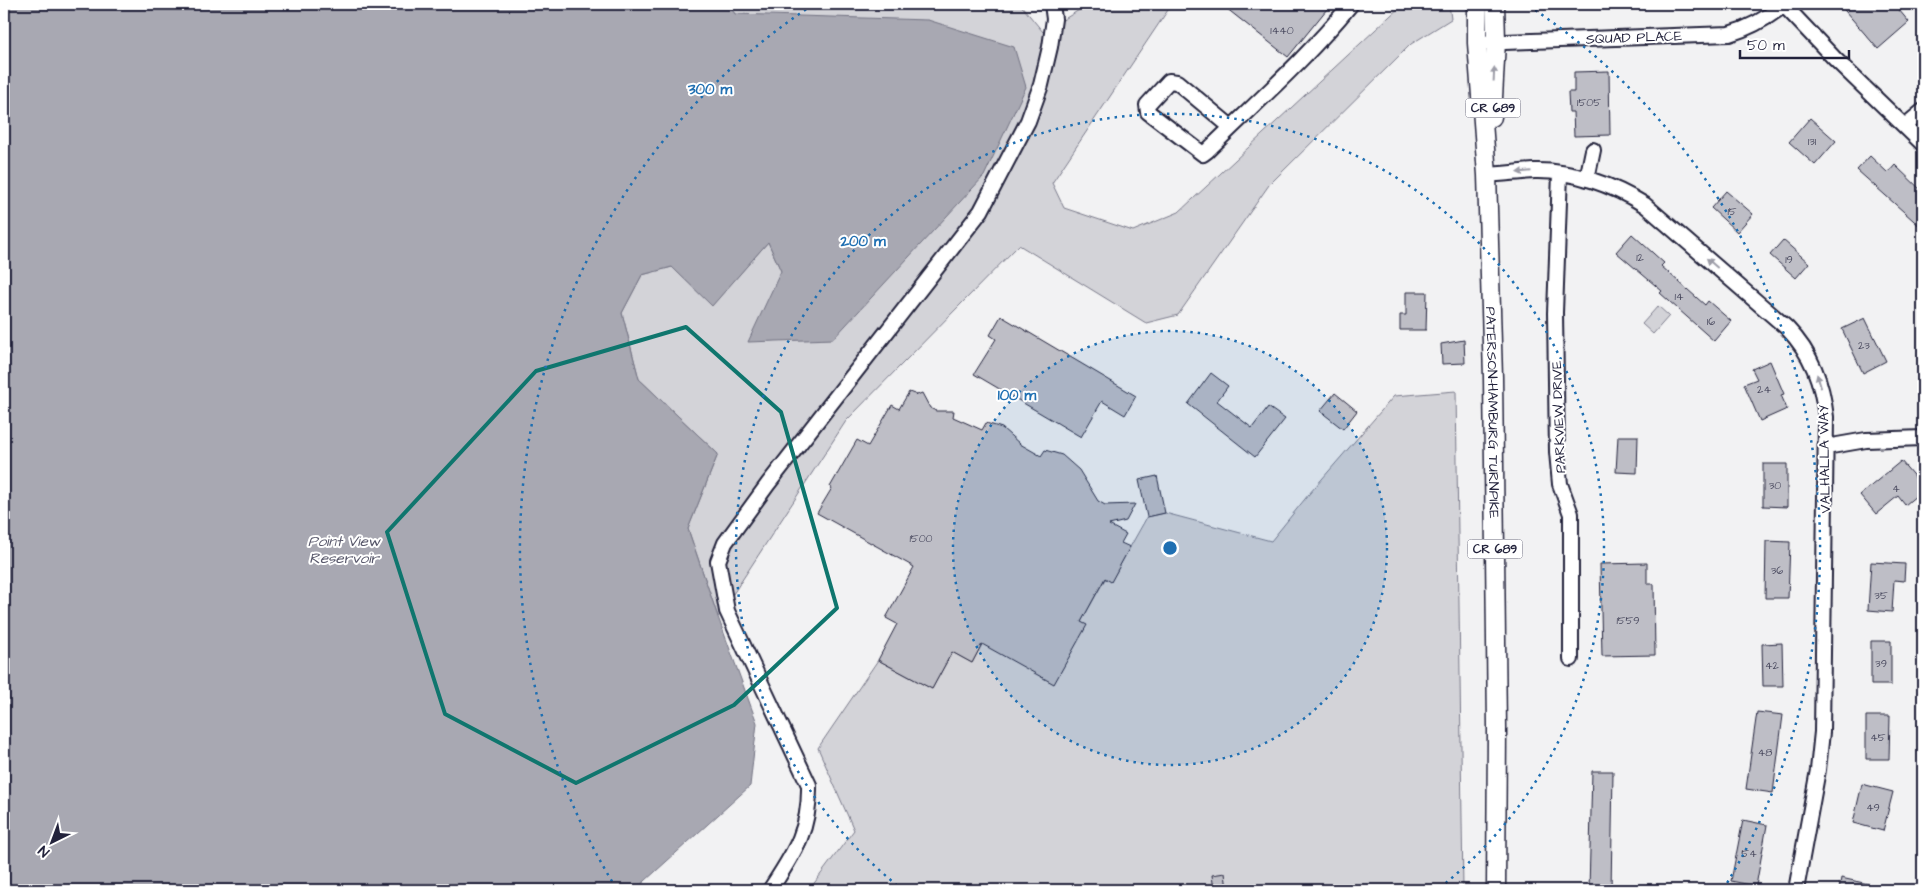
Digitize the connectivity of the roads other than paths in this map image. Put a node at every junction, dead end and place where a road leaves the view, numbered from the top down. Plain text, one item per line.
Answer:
1 (1052, 4) edge
2 (1351, 4) edge
3 (1477, 4) edge
4 (1495, 4) edge
5 (1783, 5) edge
6 (1477, 42) junction
7 (1496, 42) junction
8 (1923, 111) edge
9 (1905, 126) junction
10 (1231, 127) junction
11 (1923, 144) edge
12 (1593, 150) dead end
13 (1560, 174) junction
14 (1487, 175) junction
15 (1587, 179) junction
16 (1923, 438) edge
17 (1826, 447) junction
18 (1571, 659) dead end
19 (770, 890) edge
20 (1496, 890) edge
21 (1796, 890) edge

1 - 19 street
2 - 10 street
3 - 6 main road, PATERSON-HAMBURG TURNPIKE / CR 689
4 - 7 main road, PATERSON-HAMBURG TURNPIKE / CR 689
5 - 7 street, SQUAD PLACE
5 - 9 street
6 - 7 street, SQUAD PLACE
6 - 14 main road, PATERSON-HAMBURG TURNPIKE / CR 689
14 -> 7 main road, PATERSON-HAMBURG TURNPIKE / CR 689
8 - 9 street
9 - 11 street
10 - 10 street
12 - 15 street
13 -> 14 street, VALHALLA WAY
13 - 15 street, VALHALLA WAY
13 - 18 street, PARKVIEW DRIVE
14 - 20 main road, PATERSON-HAMBURG TURNPIKE / CR 689
17 -> 15 street, VALHALLA WAY
16 - 17 street
17 - 21 street, VALHALLA WAY

